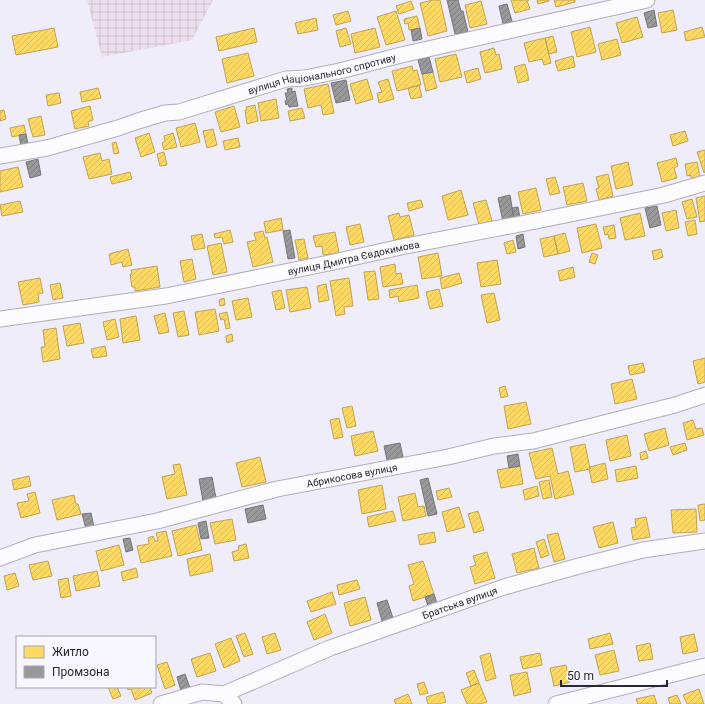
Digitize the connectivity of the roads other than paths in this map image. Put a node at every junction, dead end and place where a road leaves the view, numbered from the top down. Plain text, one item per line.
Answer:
1 (646, 0) edge
2 (0, 156) edge
3 (705, 183) edge
4 (0, 319) edge
5 (705, 395) edge
6 (705, 542) edge
7 (0, 558) edge
8 (705, 666) edge
9 (229, 699) edge
10 (161, 704) edge
11 (556, 704) edge

1 - 2 street, вулиця Національного спротиву
3 - 4 street, вулиця Дмитра Євдокимова
5 - 7 street, Абрикосова вулиця
6 - 9 street, Братська вулиця
8 - 11 street
9 - 10 street

